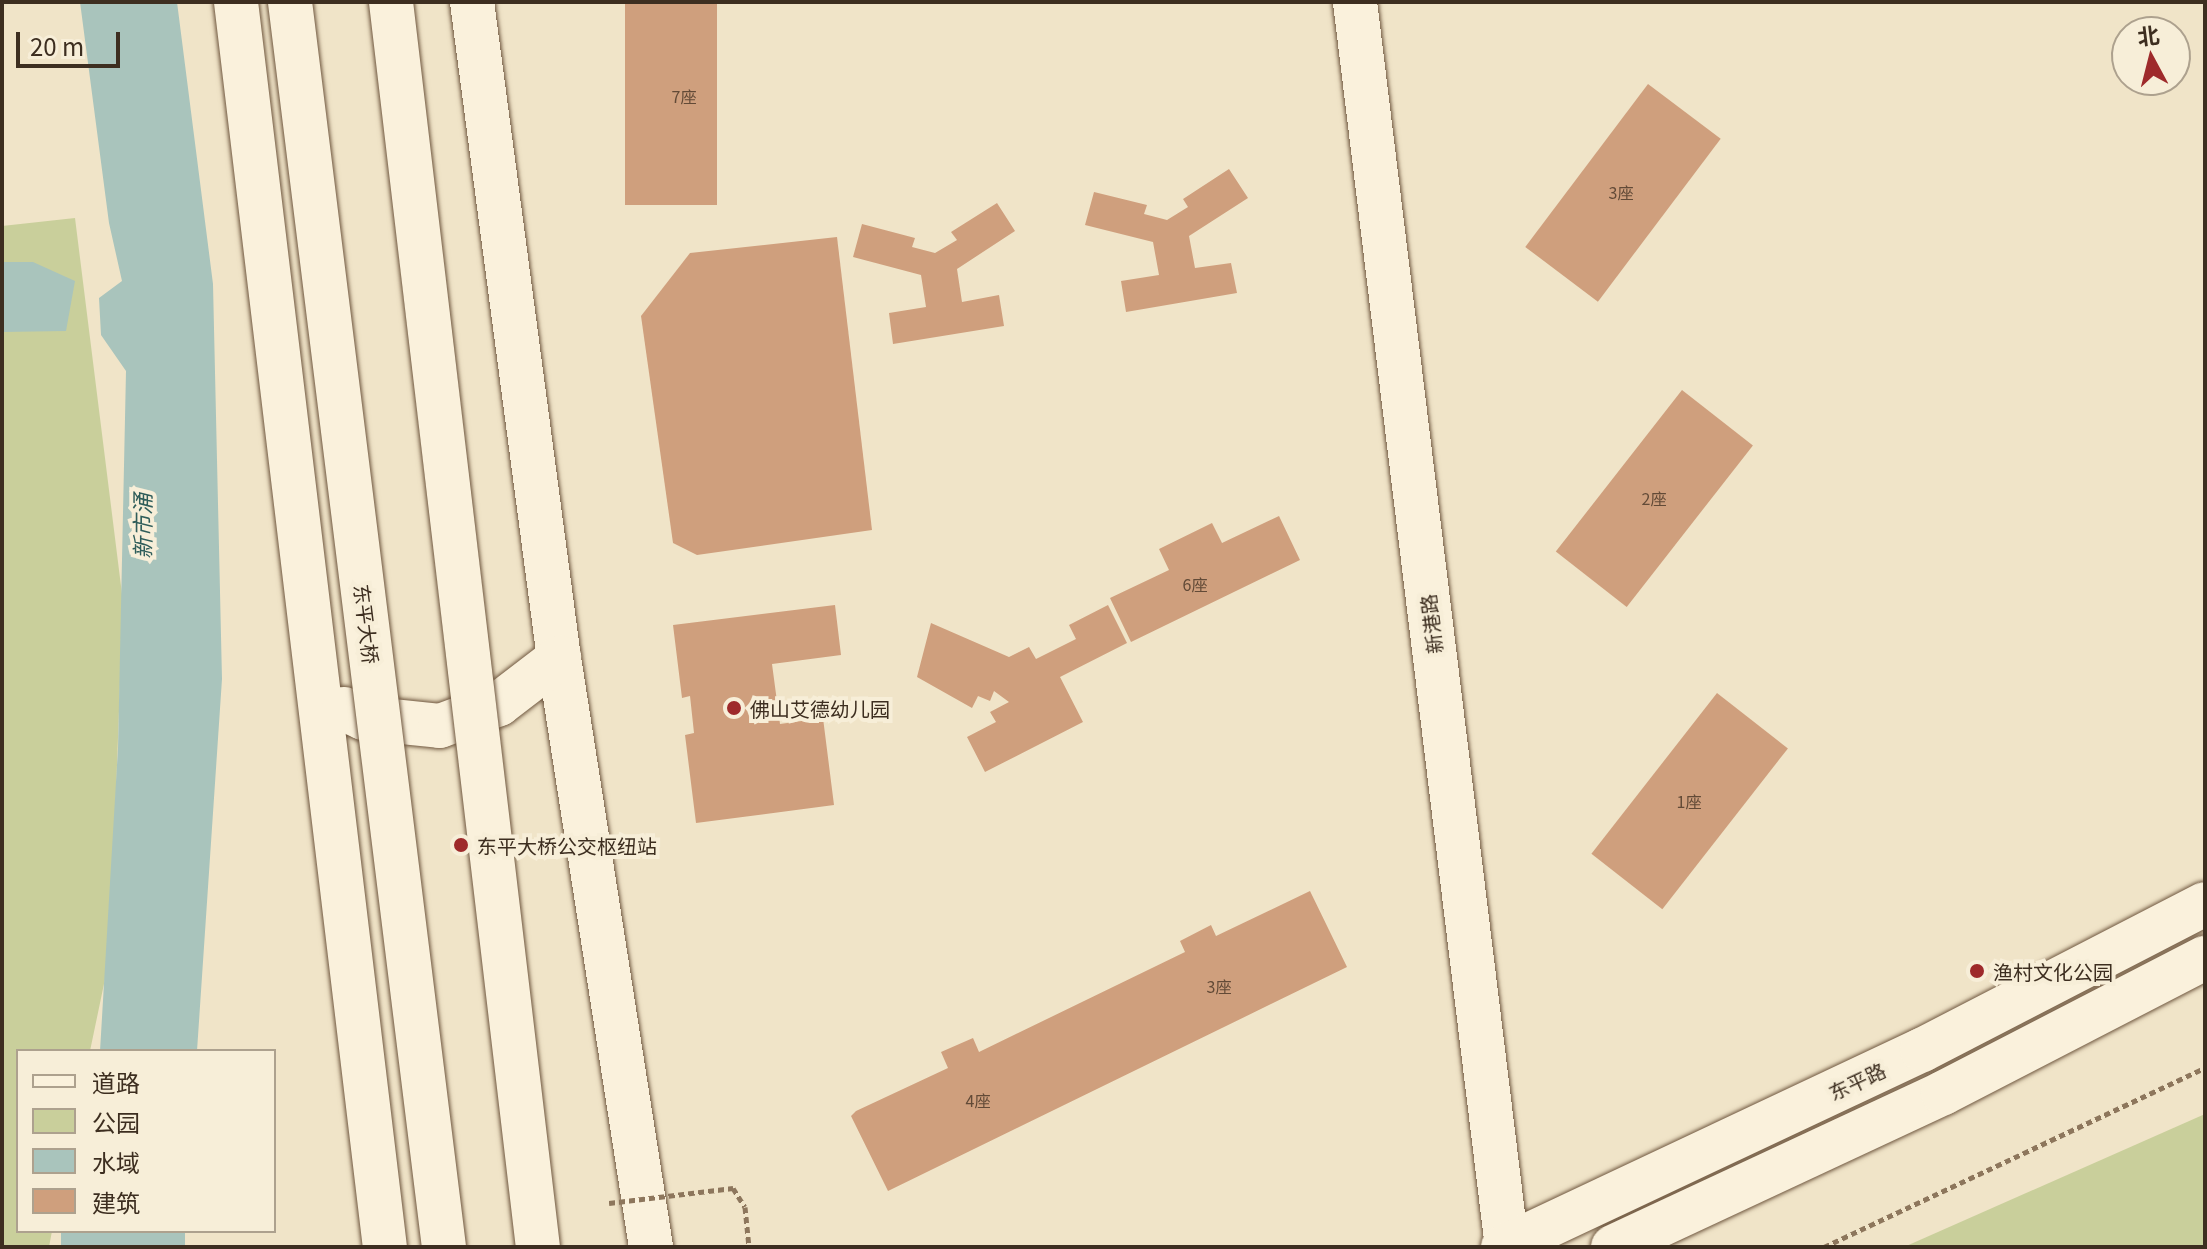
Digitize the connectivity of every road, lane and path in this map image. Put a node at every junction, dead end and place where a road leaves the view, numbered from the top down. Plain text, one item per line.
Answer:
1 (236, 2) edge
2 (290, 2) edge
3 (391, 2) edge
4 (472, 2) edge
5 (1355, 2) edge
6 (559, 658) junction
7 (322, 698) junction
8 (2205, 904) edge
9 (2205, 958) edge
10 (2205, 1068) edge
11 (609, 1203) dead end
12 (1506, 1246) edge
13 (385, 1247) edge
14 (444, 1247) edge
15 (538, 1247) edge
16 (651, 1247) edge
17 (749, 1247) edge
18 (1613, 1247) edge
19 (1824, 1247) edge

1 - 7 main road
2 - 14 main road, 东平大桥, bridge
3 - 15 main road, bridge
4 - 6 main road
5 - 12 main road, 新港路
6 - 7 main road
6 - 16 main road
7 - 13 main road
8 - 12 main road, 东平路
9 - 18 main road
10 - 19 path
11 - 17 path, bridge

